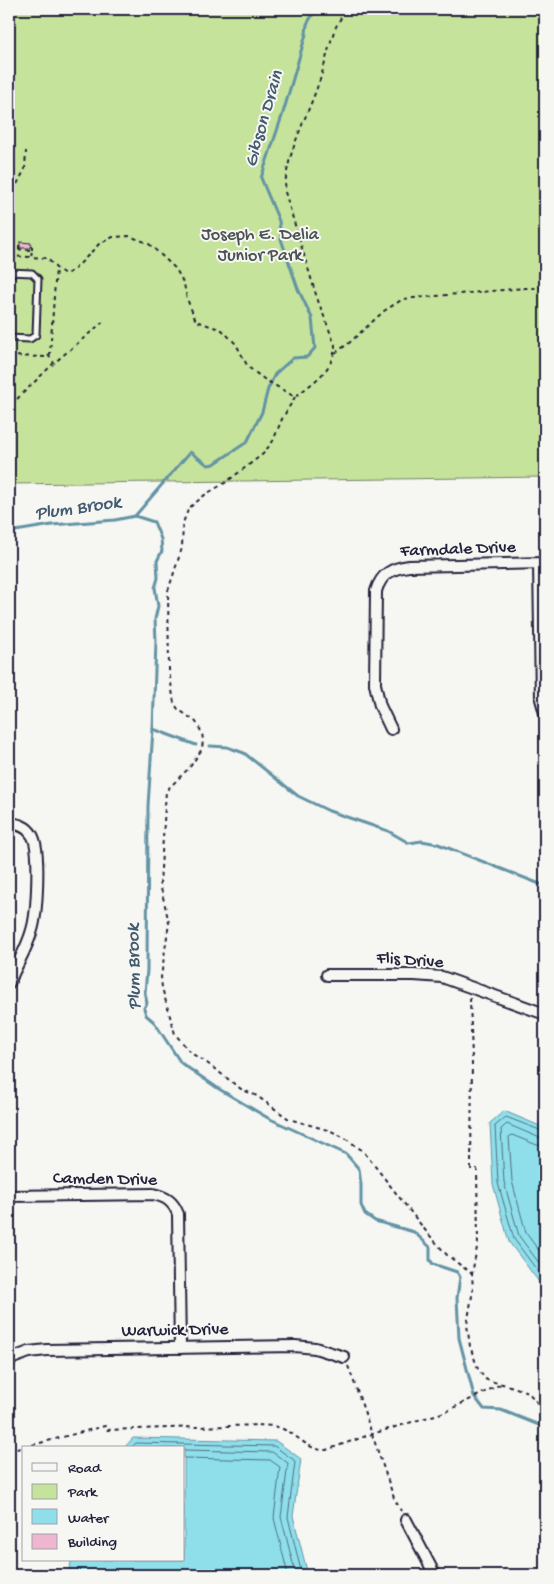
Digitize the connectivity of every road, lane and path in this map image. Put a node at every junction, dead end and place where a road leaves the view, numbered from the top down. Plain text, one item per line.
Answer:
1 (347, 9) edge
2 (26, 151) dead end
3 (19, 242) dead end
4 (32, 244) dead end
5 (10, 248) junction
6 (19, 249) junction
7 (32, 250) junction
8 (9, 256) edge
9 (32, 257) junction
10 (9, 272) edge
11 (545, 288) edge
12 (103, 322) dead end
13 (9, 338) edge
14 (335, 353) junction
15 (48, 356) dead end
16 (54, 363) junction
17 (295, 397) junction
18 (18, 399) dead end
19 (542, 563) edge
20 (545, 713) edge
21 (390, 730) dead end
22 (9, 823) edge
23 (327, 975) dead end
24 (9, 983) edge
25 (474, 988) junction
26 (545, 1014) edge
27 (9, 1196) edge
28 (472, 1274) junction
29 (180, 1348) junction
30 (344, 1357) joint
31 (9, 1362) edge
32 (501, 1384) junction
33 (545, 1412) edge
34 (372, 1434) junction
35 (28, 1446) edge
36 (22, 1448) edge
37 (9, 1451) edge
38 (406, 1520) joint
39 (435, 1575) edge

1 - 14 path
2 - 5 path
3 - 6 path
4 - 7 path
5 - 6 path
5 - 8 path
6 - 7 path
7 - 9 path
8 - 9 path
9 - 17 path
10 - 13 lane
11 - 14 path
12 - 16 path
14 - 17 path
15 - 16 path
16 - 18 path
17 - 28 path
19 - 20 street
19 - 21 street, Farmdale Drive
22 - 24 street
23 - 25 street, Flis Drive
25 - 26 street, Flis Drive
25 - 28 path
27 - 29 street, Camden Drive
28 - 32 path
29 - 30 street, Warwick Drive
29 - 31 street, Warwick Drive
30 - 34 path
32 - 33 path
32 - 34 path
34 - 35 path
34 - 38 path
36 - 37 path
38 - 39 street

